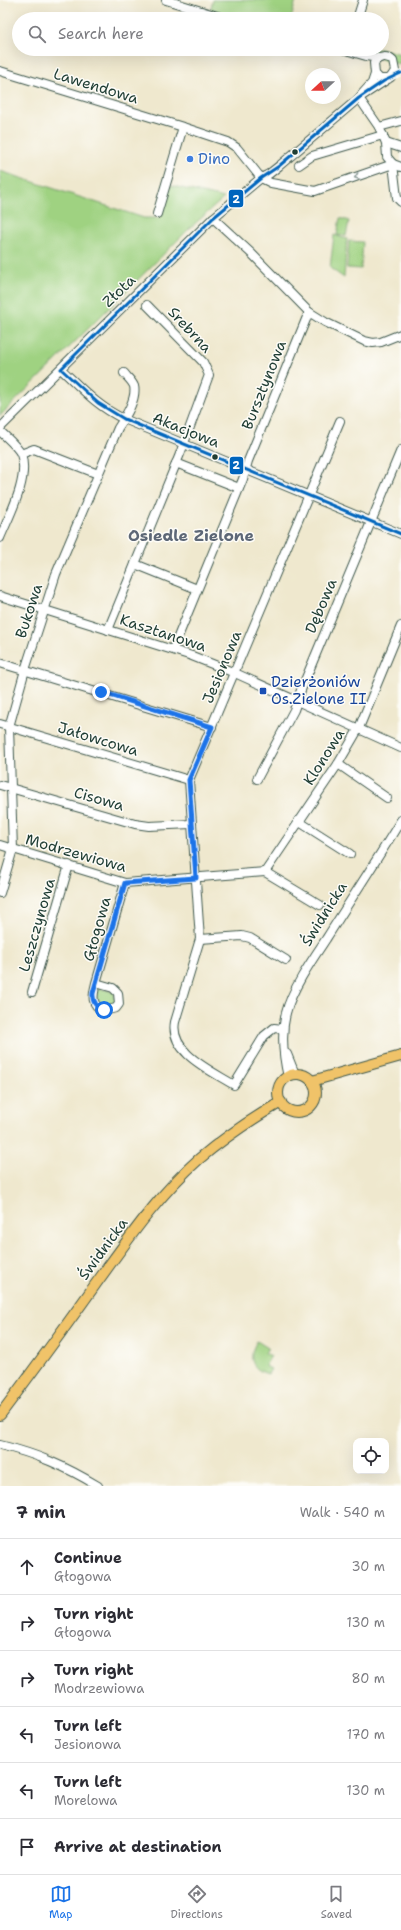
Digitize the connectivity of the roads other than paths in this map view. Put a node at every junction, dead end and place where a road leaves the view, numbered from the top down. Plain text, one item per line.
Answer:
1 (166, 0) edge
2 (362, 0) edge
3 (205, 12) edge
4 (359, 12) edge
5 (356, 56) edge
6 (371, 56) edge
7 (380, 58) junction
8 (398, 65) edge
9 (0, 71) edge
10 (374, 72) junction
11 (401, 73) edge
12 (389, 78) junction
13 (360, 98) junction
14 (401, 121) edge
15 (183, 127) junction
16 (383, 135) junction
17 (401, 148) edge
18 (299, 165) dead end
19 (397, 166) edge
20 (261, 178) junction
21 (399, 200) edge
22 (157, 214) dead end
23 (213, 218) junction
24 (147, 304) dead end
25 (309, 312) junction
26 (401, 334) edge
27 (61, 369) junction
28 (124, 373) dead end
29 (124, 419) junction
30 (340, 421) dead end
31 (0, 429) edge
32 (183, 444) junction
33 (401, 450) edge
34 (20, 454) junction
35 (176, 463) junction
36 (246, 470) junction
37 (98, 474) junction
38 (239, 488) junction
39 (309, 496) junction
40 (371, 522) junction
41 (401, 534) edge
42 (0, 536) edge
43 (135, 564) junction
44 (197, 589) junction
45 (0, 596) edge
46 (44, 609) junction
47 (401, 626) edge
48 (108, 630) junction
49 (399, 638) edge
50 (173, 649) junction
51 (0, 663) edge
52 (25, 670) junction
53 (235, 674) junction
54 (298, 701) junction
55 (0, 724) edge
56 (9, 727) junction
57 (212, 727) junction
58 (359, 728) junction
59 (401, 748) edge
60 (338, 764) junction
61 (258, 778) dead end
62 (189, 780) junction
63 (0, 785) edge
64 (11, 788) junction
65 (387, 798) dead end
66 (401, 820) edge
67 (298, 821) junction
68 (192, 824) junction
69 (0, 845) edge
70 (13, 849) junction
71 (350, 854) dead end
72 (69, 866) junction
73 (265, 872) junction
74 (196, 878) junction
75 (125, 883) junction
76 (0, 893) edge
77 (320, 905) dead end
78 (200, 939) junction
79 (286, 960) dead end
80 (96, 983) dead end
81 (32, 992) dead end
82 (283, 1029) junction
83 (401, 1056) edge
84 (291, 1075) junction
85 (314, 1085) junction
86 (280, 1099) junction
87 (0, 1415) edge
88 (0, 1445) edge
89 (98, 1486) edge

1 - 3 street
2 - 4 street
5 - 10 street
6 - 7 street
7 - 8 street
7 - 10 street
8 - 12 street
9 - 15 street, Lawendowa
10 - 12 street
10 - 13 street, Złota
11 - 12 street, Złota
12 - 13 street, Złota
13 - 16 street
13 - 20 street, Złota
14 - 16 street
15 - 20 street, Lawendowa
15 - 22 street
16 - 17 street
16 - 18 street
16 - 19 street
19 -> 20 street
19 - 21 street
20 - 23 street, Złota
23 - 25 street
23 - 27 street, Złota
24 - 32 street, Srebrna
25 - 26 street
25 - 36 street, Bursztynowa
27 - 29 street, Akacjowa
27 - 31 street, Złota
28 - 29 street, Bukowa
29 - 32 street, Akacjowa
29 - 37 street, Bukowa
30 - 39 street, Jesionowa
31 - 34 street
32 - 35 street, Srebrna
32 - 36 street, Akacjowa
33 - 40 street, Dębowa
34 - 37 street
34 - 42 street
35 - 38 street
35 - 43 street, Srebrna
36 - 38 street, Bursztynowa
36 - 39 street, Akacjowa
37 - 46 street, Bukowa
38 - 44 street, Bursztynowa
39 - 40 street, Akacjowa
39 - 53 street, Jesionowa
40 - 41 street, Akacjowa
40 - 54 street, Dębowa
43 - 44 street
43 - 48 street, Srebrna
44 - 50 street, Bursztynowa
45 - 46 street, Kasztanowa
46 - 48 street, Kasztanowa
46 - 52 street, Bukowa
47 - 49 street, Klonowa
48 - 50 street, Kasztanowa
49 - 58 street, Klonowa
50 - 53 street, Kasztanowa
51 - 52 street
52 - 56 street, Bukowa
52 - 57 street
53 - 54 street, Kasztanowa
53 - 57 street, Jesionowa
54 - 58 street, Kasztanowa
54 - 61 street, Dębowa
55 - 56 street, Jałowcowa
56 - 62 street, Jałowcowa
56 - 64 street, Bukowa
57 - 62 street, Jesionowa
58 - 59 street, Kasztanowa
58 - 60 street, Klonowa
60 - 65 street
60 - 67 street, Klonowa
62 - 68 street, Jesionowa
63 - 64 street, Cisowa
64 - 68 street, Cisowa
64 - 70 street, Bukowa
66 - 82 street, Świdnicka
67 - 71 street
67 - 73 street, Klonowa
68 - 74 street, Jesionowa
69 - 70 street, Modrzewiowa
70 - 72 street, Modrzewiowa
70 - 76 street, Bukowa
72 - 75 street, Modrzewiowa
72 - 81 street, Leszczynowa
73 - 74 street, Modrzewiowa
73 - 77 street
74 - 75 street, Modrzewiowa
74 - 78 street, Jesionowa
75 - 80 street, Głogowa
78 - 79 street
78 - 82 street, Jesionowa
82 - 84 street, Świdnicka
83 - 85 main road
84 - 85 main road
84 - 86 main road
85 - 86 main road
86 - 87 main road, Świdnicka
88 - 89 street

